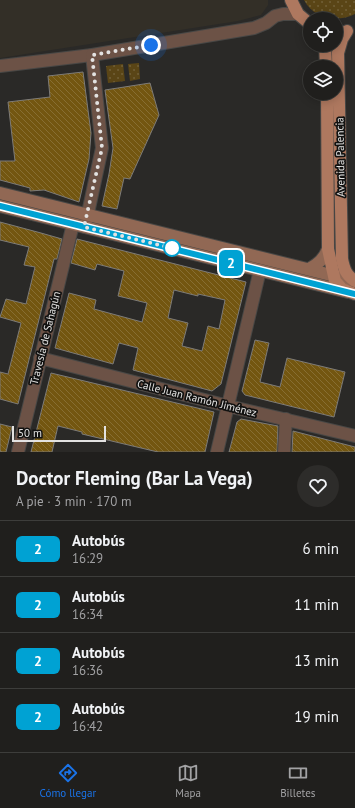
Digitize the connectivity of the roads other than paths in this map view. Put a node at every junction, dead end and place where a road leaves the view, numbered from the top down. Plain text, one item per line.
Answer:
1 (291, 0) edge
2 (298, 14) junction
3 (303, 18) edge
4 (346, 30) edge
5 (92, 55) junction
6 (0, 66) edge
7 (327, 100) edge
8 (0, 193) edge
9 (0, 206) edge
10 (88, 214) junction
11 (79, 225) junction
12 (328, 249) junction
13 (309, 269) junction
14 (260, 270) junction
15 (334, 276) junction
16 (355, 281) edge
17 (351, 293) edge
18 (40, 358) junction
19 (228, 406) junction
20 (286, 420) junction
21 (355, 436) edge
22 (18, 452) edge
23 (217, 452) edge
24 (284, 452) edge

1 - 2 main road
2 - 3 main road
2 - 5 street
4 - 16 main road, Avenida Palencia
5 - 6 street
5 - 10 street, Travesía de Sahagún
7 - 12 main road, Avenida Palencia
8 - 10 main road
9 - 11 main road
10 - 11 street, Travesía de Sahagún
10 - 13 main road
11 - 14 main road
11 - 18 street, Travesía de Sahagún
12 - 13 main road
12 - 15 main road, Avenida Palencia
13 - 15 main road
14 - 17 main road
14 - 19 street
15 - 16 main road
15 - 17 main road, Avenida Palencia
18 - 19 street, Calle Juan Ramón Jiménez
18 - 22 street, Travesía de Sahagún
19 - 20 street, Calle Juan Ramón Jiménez
19 - 23 street
20 - 21 street, Calle Juan Ramón Jiménez
20 - 24 street

